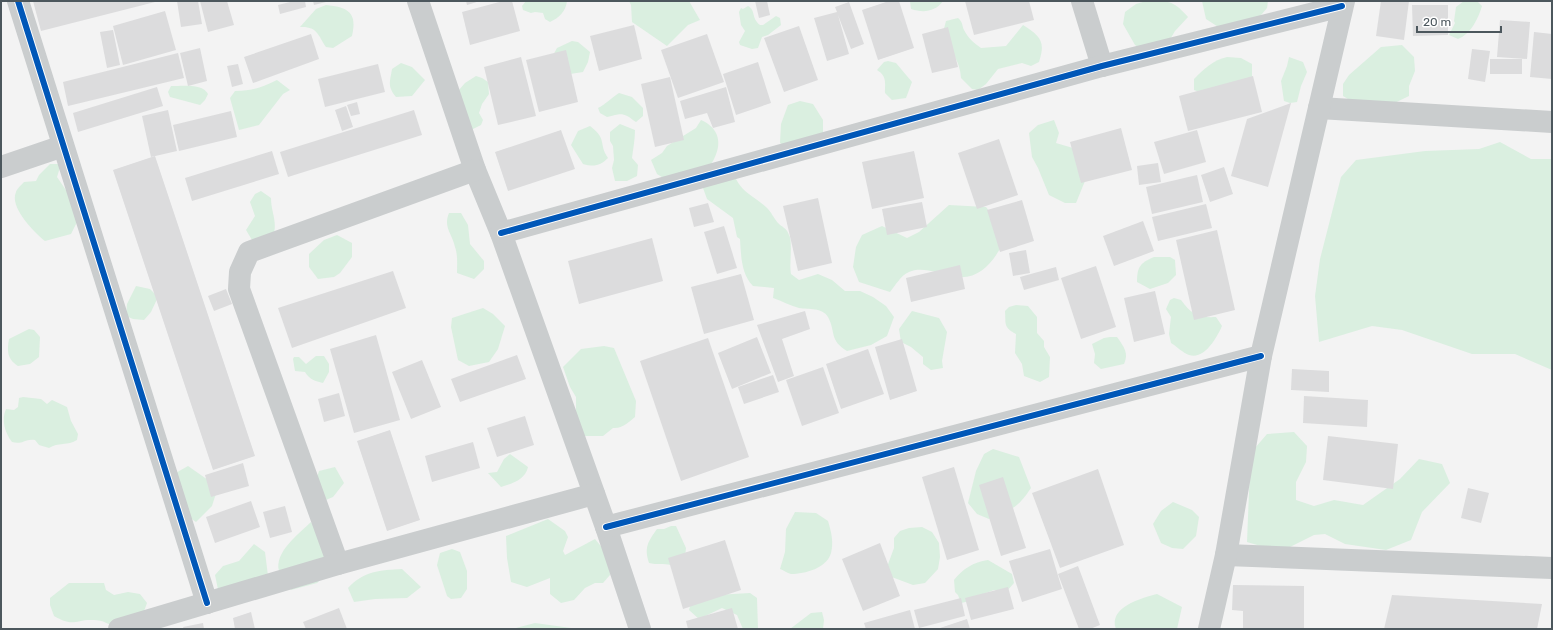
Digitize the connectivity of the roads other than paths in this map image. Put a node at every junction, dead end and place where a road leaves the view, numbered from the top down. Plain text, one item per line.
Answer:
1 (18, 1) edge
2 (418, 1) edge
3 (1082, 1) edge
4 (1343, 3) edge
5 (1102, 66) junction
6 (1319, 108) junction
7 (1552, 122) edge
8 (63, 146) junction
9 (1, 167) edge
10 (475, 170) junction
11 (501, 233) junction
12 (1260, 356) junction
13 (594, 494) junction
14 (606, 527) junction
15 (1226, 555) junction
16 (338, 564) junction
17 (1552, 568) edge
18 (207, 603) junction
19 (119, 629) edge
20 (640, 629) edge
21 (1209, 629) edge

1 - 8 street
2 - 10 street
3 - 5 street
4 - 5 street
4 - 6 street
5 - 11 street
6 - 7 street
6 - 12 street
8 - 9 street
8 - 18 street
10 - 11 street
10 - 16 street
11 - 13 street
12 - 14 street
12 - 15 street
13 - 14 street
13 - 16 street
14 - 20 street
15 - 17 street
15 - 21 street
16 - 18 street
18 - 19 street

